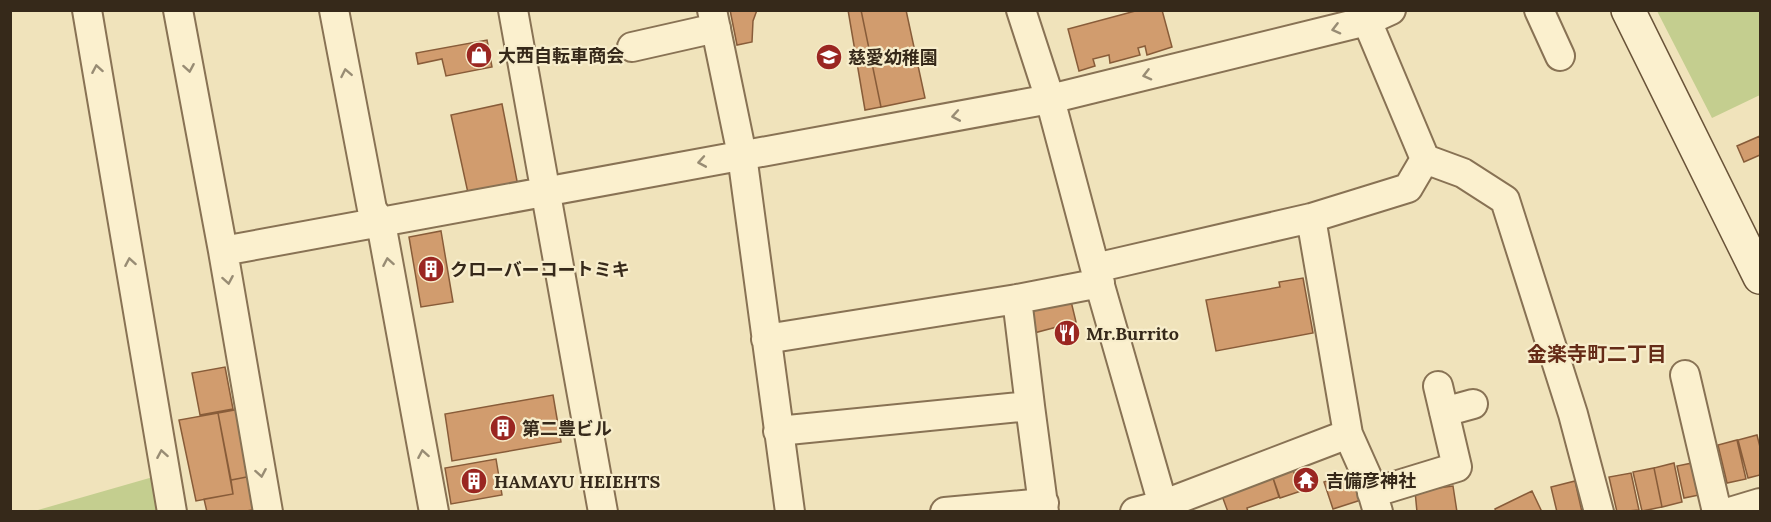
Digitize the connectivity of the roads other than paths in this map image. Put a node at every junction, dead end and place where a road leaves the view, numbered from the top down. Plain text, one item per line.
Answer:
1 (87, 10) edge
2 (178, 10) edge
3 (334, 10) edge
4 (513, 10) edge
5 (1021, 10) edge
6 (1539, 10) edge
7 (1628, 10) edge
8 (1373, 14) edge
9 (714, 19) edge
10 (632, 47) dead end
11 (1560, 56) dead end
12 (1050, 99) junction
13 (742, 155) junction
14 (1425, 159) junction
15 (546, 191) junction
16 (1311, 218) junction
17 (381, 223) junction
18 (223, 251) junction
19 (1097, 275) junction
20 (1761, 277) edge
21 (1017, 299) junction
22 (766, 339) junction
23 (1685, 375) dead end
24 (1473, 404) dead end
25 (1030, 406) junction
26 (778, 431) junction
27 (1348, 434) junction
28 (1375, 502) edge
29 (1761, 503) edge
30 (1044, 507) edge
31 (1154, 509) edge
32 (172, 512) edge
33 (268, 512) edge
34 (434, 512) edge
35 (603, 512) edge
36 (790, 512) edge
37 (945, 512) edge
38 (1599, 512) edge
39 (1717, 512) edge
40 (1730, 512) edge

32 -> 1 street
2 -> 18 street
17 -> 3 street
4 - 15 street
5 - 12 street
6 - 11 street
7 - 20 street
8 -> 12 street
8 - 14 street
9 - 10 street
9 - 13 street
12 -> 13 street
12 - 19 street
13 -> 15 street
13 - 22 street
14 - 16 street
14 - 38 street
15 - 17 street
15 - 35 street
16 - 19 street
16 - 27 street
17 - 18 street
34 -> 17 street
18 -> 33 street
19 - 21 street
19 - 31 street
21 - 22 street
21 - 25 street
22 - 26 street
23 - 39 street
24 - 28 street
25 - 26 street
25 - 30 street
26 - 36 street
27 - 28 street
27 - 31 street
29 - 40 street
30 - 37 street

